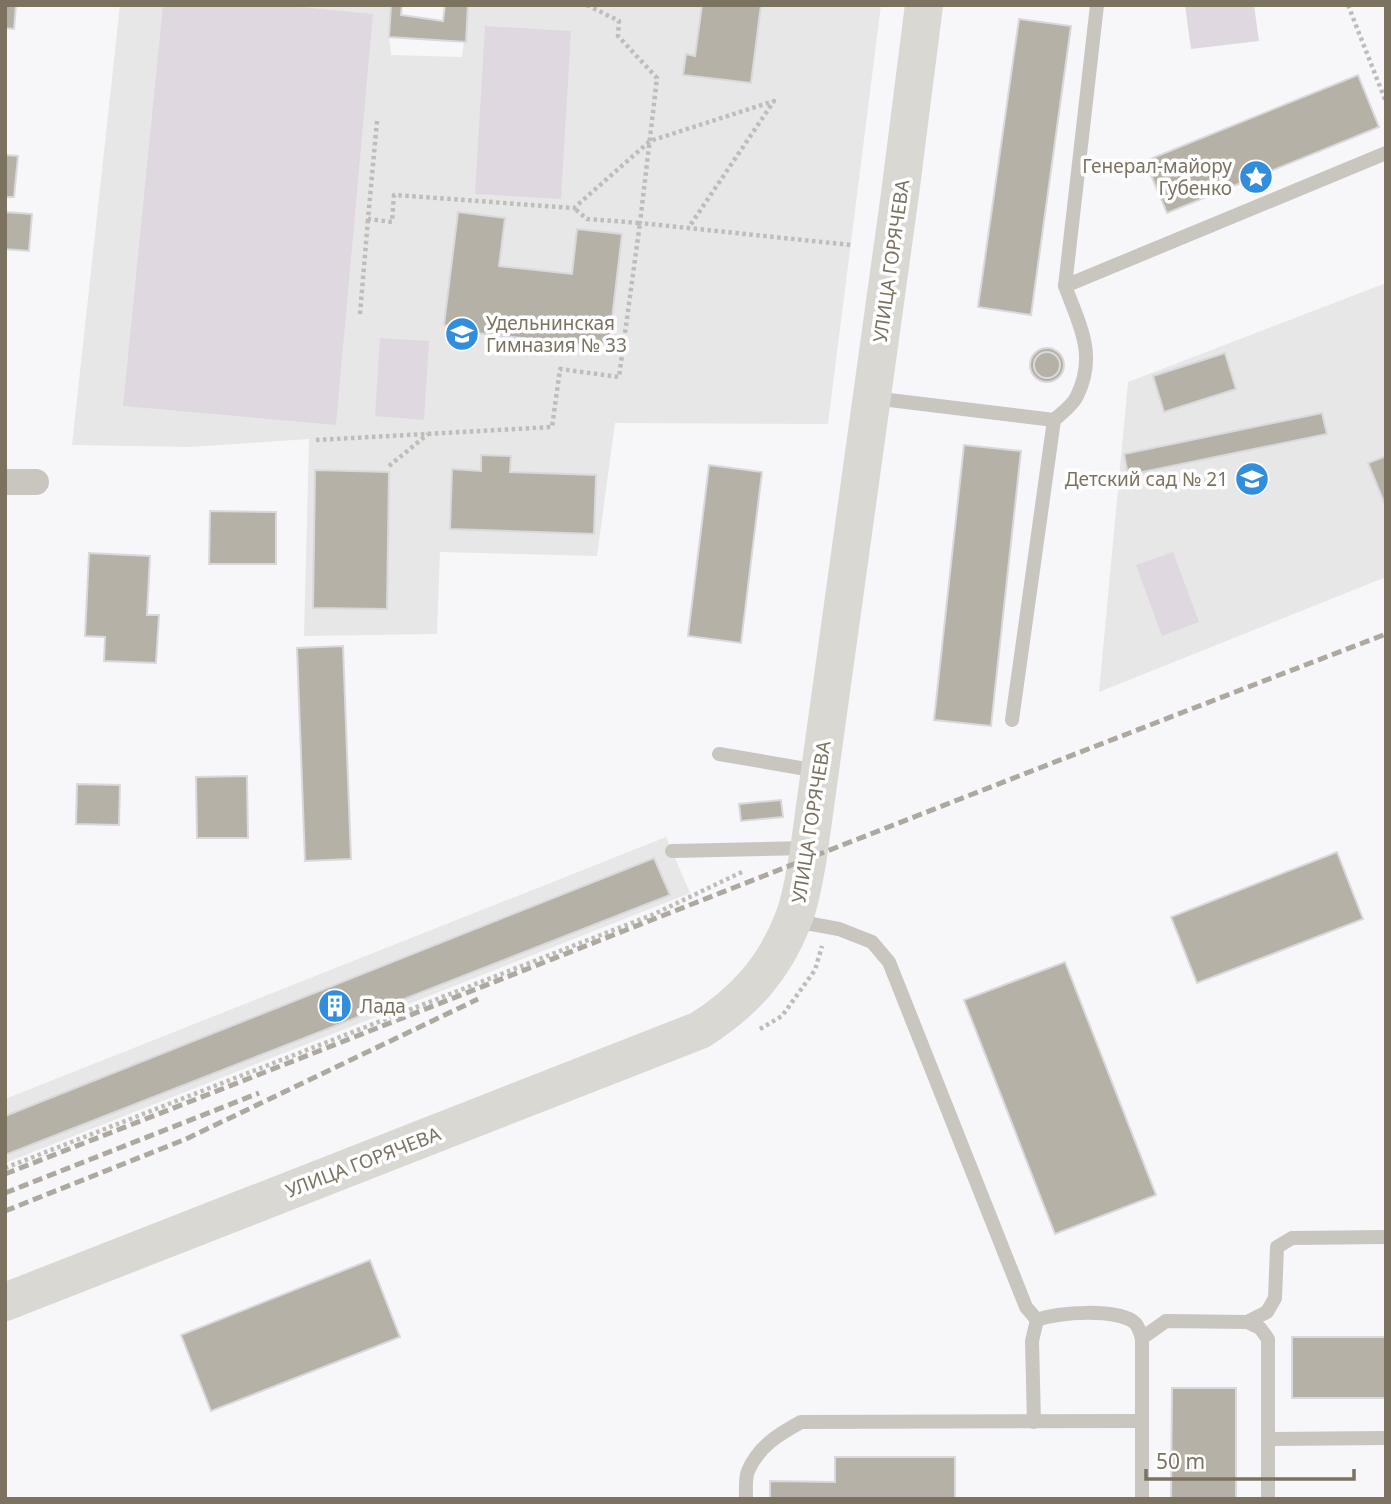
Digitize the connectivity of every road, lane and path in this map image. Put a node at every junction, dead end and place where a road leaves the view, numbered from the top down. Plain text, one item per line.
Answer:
1 (587, 5) edge
2 (924, 5) edge
3 (1097, 5) edge
4 (1348, 5) edge
5 (1386, 102) edge
6 (377, 121) dead end
7 (650, 141) junction
8 (1386, 153) edge
9 (574, 208) junction
10 (368, 219) junction
11 (640, 223) junction
12 (689, 227) junction
13 (851, 245) dead end
14 (1065, 286) junction
15 (360, 314) dead end
16 (872, 398) junction
17 (1055, 419) junction
18 (428, 433) junction
19 (316, 440) dead end
20 (390, 466) dead end
21 (5, 482) edge
22 (36, 482) dead end
23 (1012, 720) dead end
24 (719, 754) dead end
25 (820, 771) junction
26 (809, 848) junction
27 (672, 850) dead end
28 (745, 870) dead end
29 (793, 920) junction
30 (5, 1168) edge
31 (1386, 1237) edge
32 (5, 1302) edge
33 (1037, 1320) junction
34 (1247, 1322) junction
35 (1142, 1338) junction
36 (1142, 1421) junction
37 (1034, 1422) junction
38 (1386, 1438) edge
39 (1268, 1439) junction
40 (746, 1499) edge
41 (1142, 1499) edge
42 (1268, 1499) edge

1 - 7 path
2 - 16 main road, УЛИЦА ГОРЯЧЕВА
3 - 14 lane
4 - 5 path
6 - 10 path
7 - 9 path
7 - 11 path
7 - 12 path
8 - 14 lane
9 - 10 path
9 - 11 path
10 - 15 path
11 - 12 path
11 - 18 path
12 - 13 path
14 - 17 lane
16 - 17 lane
16 - 25 main road, УЛИЦА ГОРЯЧЕВА
17 - 23 lane
18 - 19 path
18 - 20 path
21 - 22 street
24 - 25 lane
25 - 26 main road, УЛИЦА ГОРЯЧЕВА
26 - 27 lane
26 - 29 main road, УЛИЦА ГОРЯЧЕВА
28 - 30 path
29 - 32 main road, УЛИЦА ГОРЯЧЕВА
29 - 33 lane
31 - 34 lane
33 - 35 lane
33 - 37 lane
34 - 35 lane
34 - 39 lane
35 - 36 lane
36 - 37 lane
36 - 41 lane
37 - 40 lane
38 - 39 lane
39 - 42 lane

